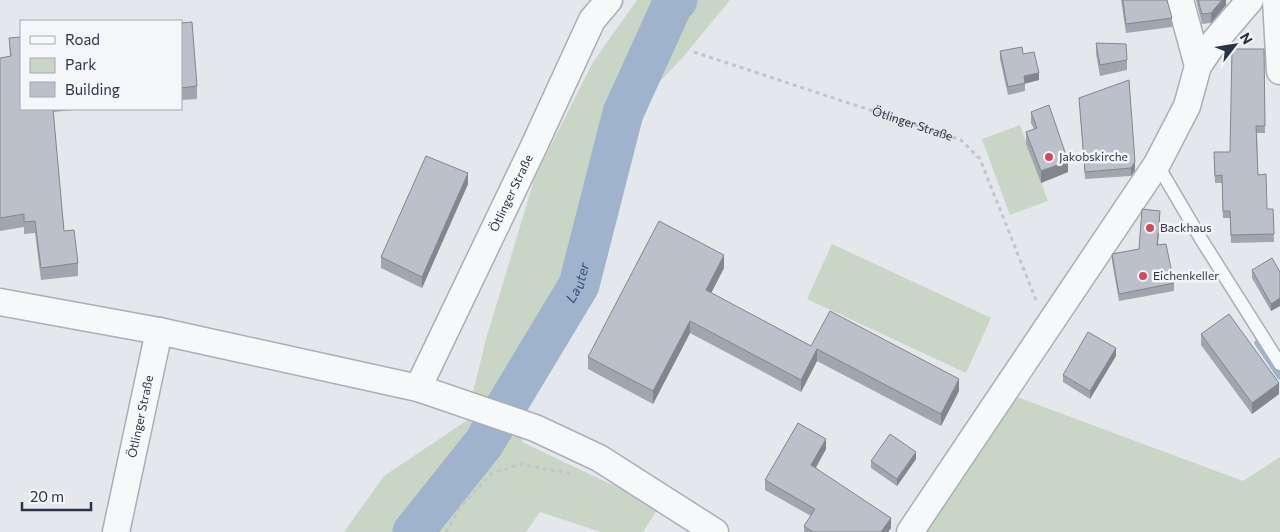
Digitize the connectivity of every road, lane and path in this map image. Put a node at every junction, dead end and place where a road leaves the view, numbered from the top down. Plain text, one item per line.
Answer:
1 (609, 0) edge
2 (1180, 0) edge
3 (1250, 0) edge
4 (1276, 0) edge
5 (694, 52) dead end
6 (1198, 66) junction
7 (1280, 71) edge
8 (1157, 164) junction
9 (0, 302) edge
10 (1047, 328) junction
11 (159, 331) junction
12 (1280, 364) edge
13 (418, 388) junction
14 (599, 458) junction
15 (116, 532) edge
16 (446, 532) edge
17 (715, 532) edge
18 (910, 532) edge

1 - 13 street, Ötlinger Straße
2 - 6 street
3 - 6 street
4 - 7 street
5 - 10 path, Ötlinger Straße
6 - 8 street
8 - 10 street
8 - 12 lane
9 - 11 street
10 - 18 street
11 - 13 street
11 - 15 street, Ötlinger Straße
13 - 14 street
14 - 16 path
14 - 17 street

